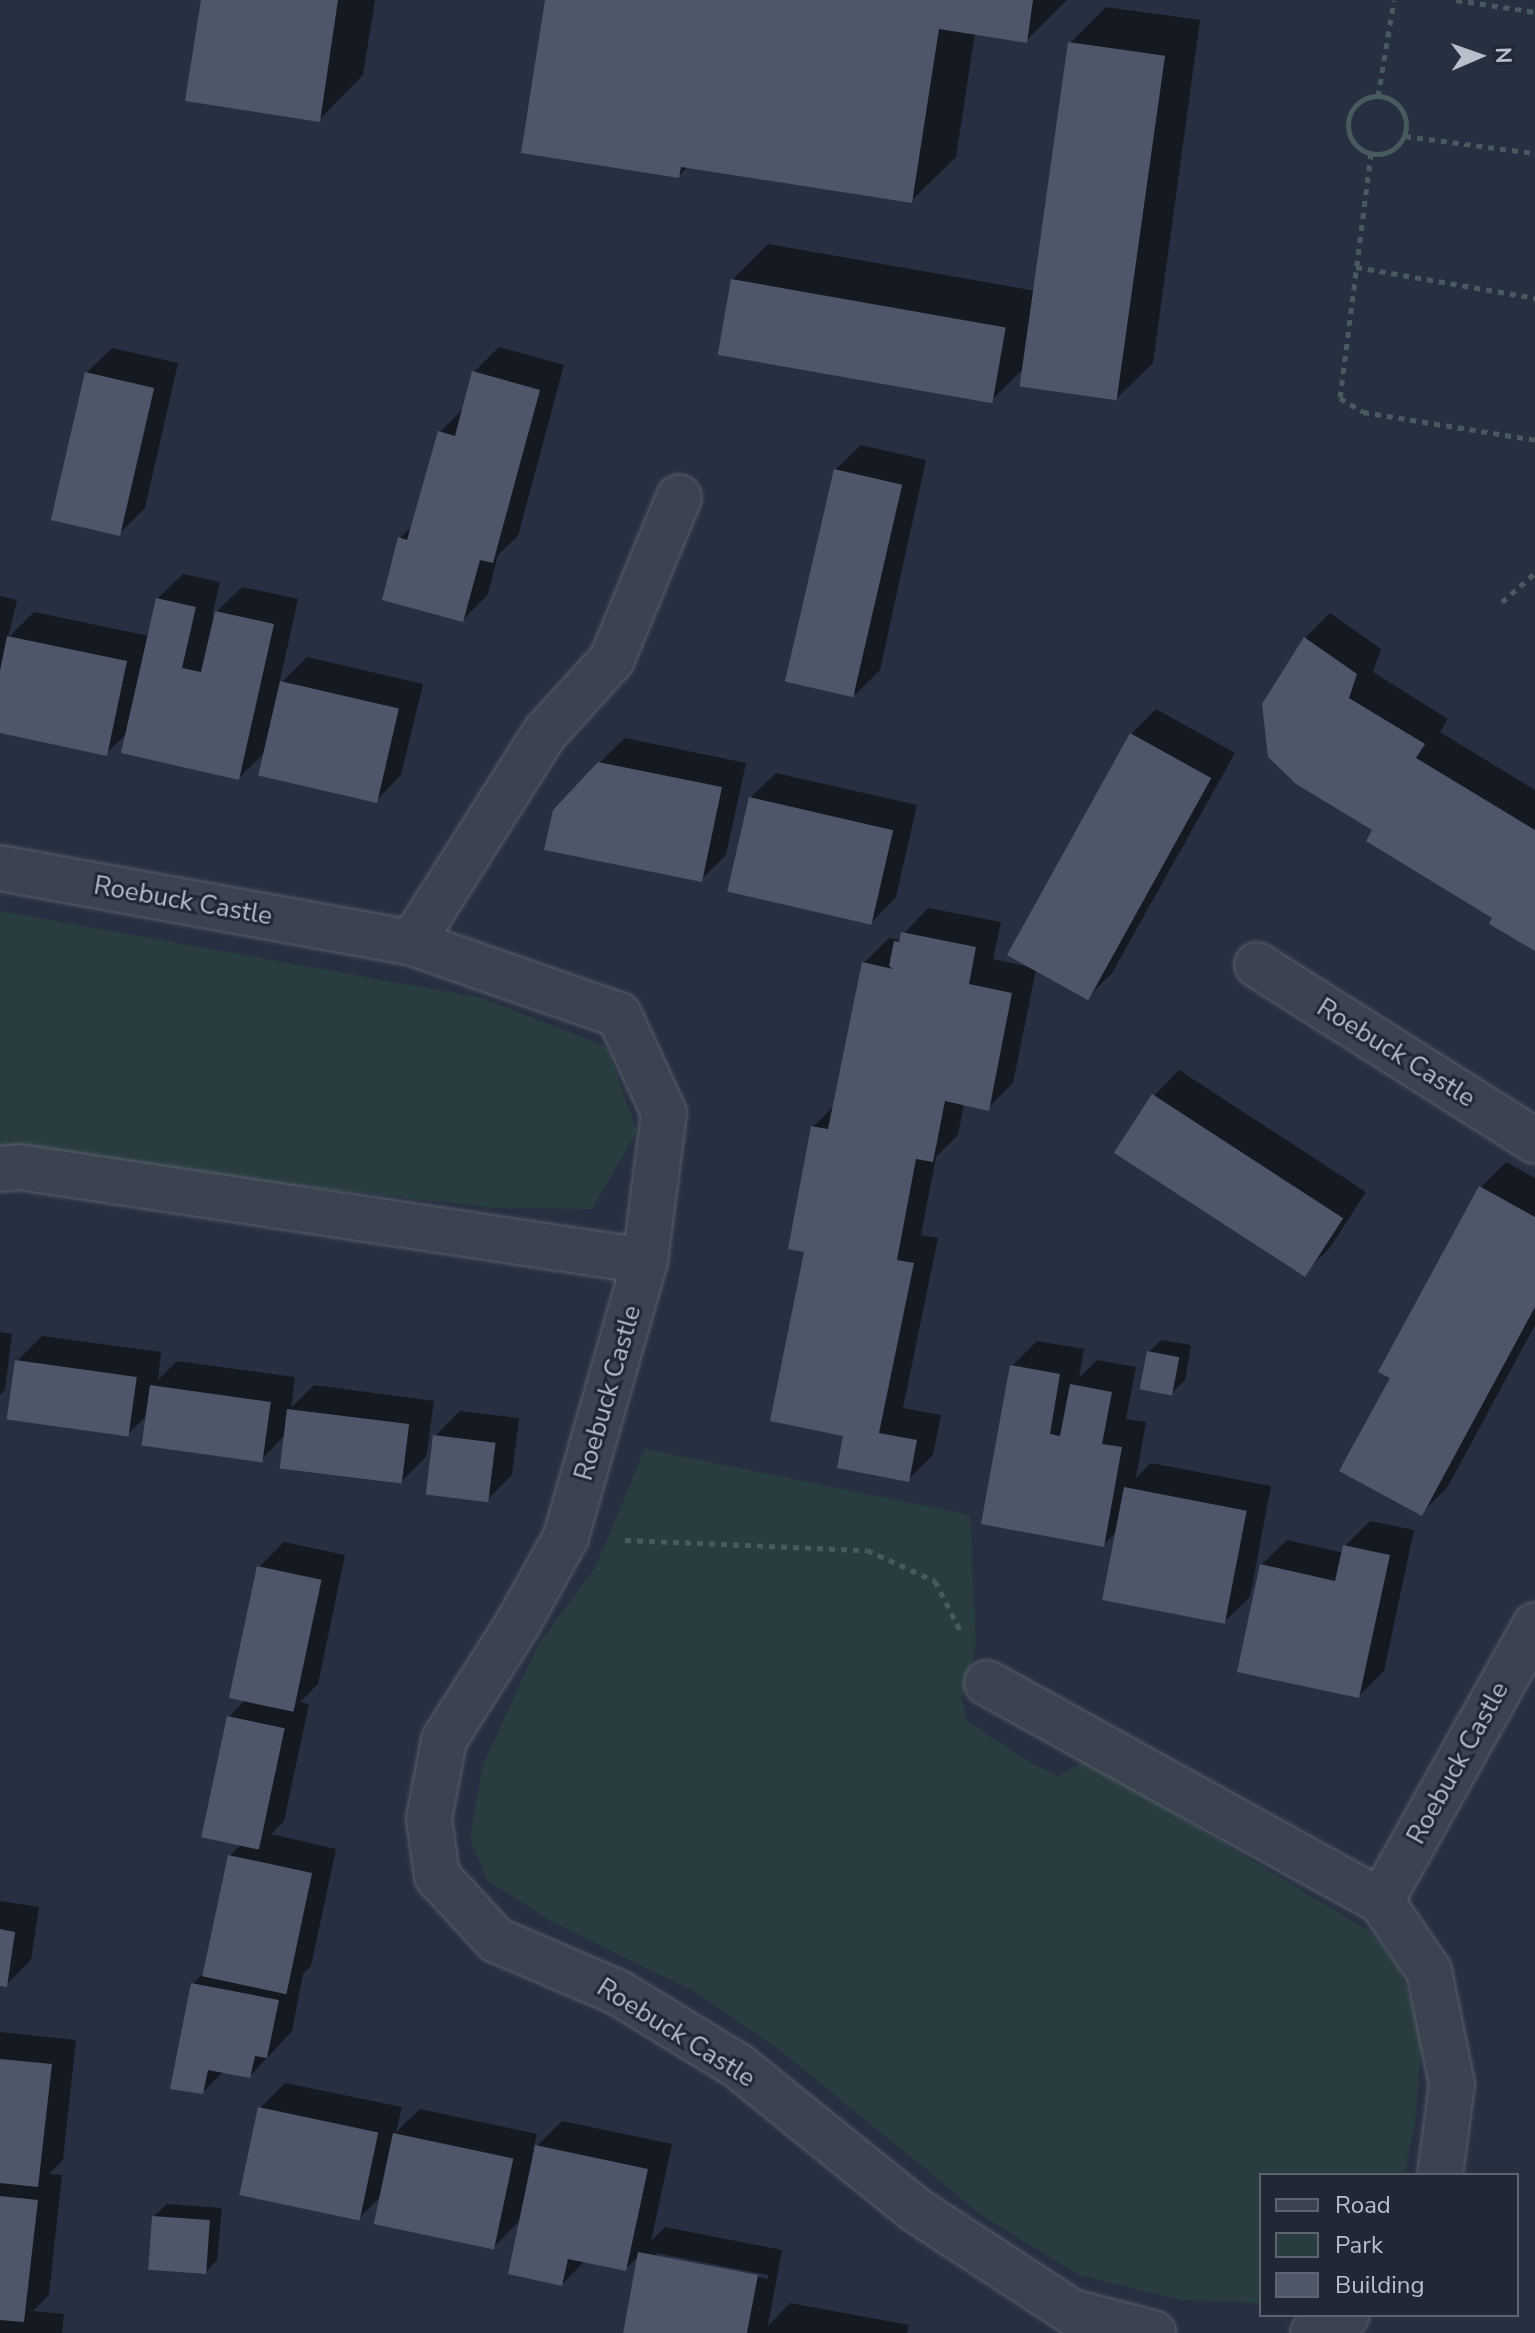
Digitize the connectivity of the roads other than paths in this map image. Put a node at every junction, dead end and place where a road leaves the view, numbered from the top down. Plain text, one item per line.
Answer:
1 (679, 497) dead end
2 (0, 868) edge
3 (412, 943) junction
4 (1257, 965) dead end
5 (1535, 1141) edge
6 (0, 1169) edge
7 (645, 1261) junction
8 (1535, 1625) edge
9 (987, 1683) road end
10 (1381, 1901) junction
11 (1440, 2173) edge
12 (1343, 2317) edge
13 (1153, 2333) edge
14 (1313, 2333) edge

1 - 3 street
2 - 3 street, Roebuck Castle
3 - 7 street, Roebuck Castle
4 - 5 street, Roebuck Castle
6 - 7 street
7 - 13 street, Roebuck Castle
8 - 10 street, Roebuck Castle
9 - 10 street
10 - 11 street
12 - 14 street

